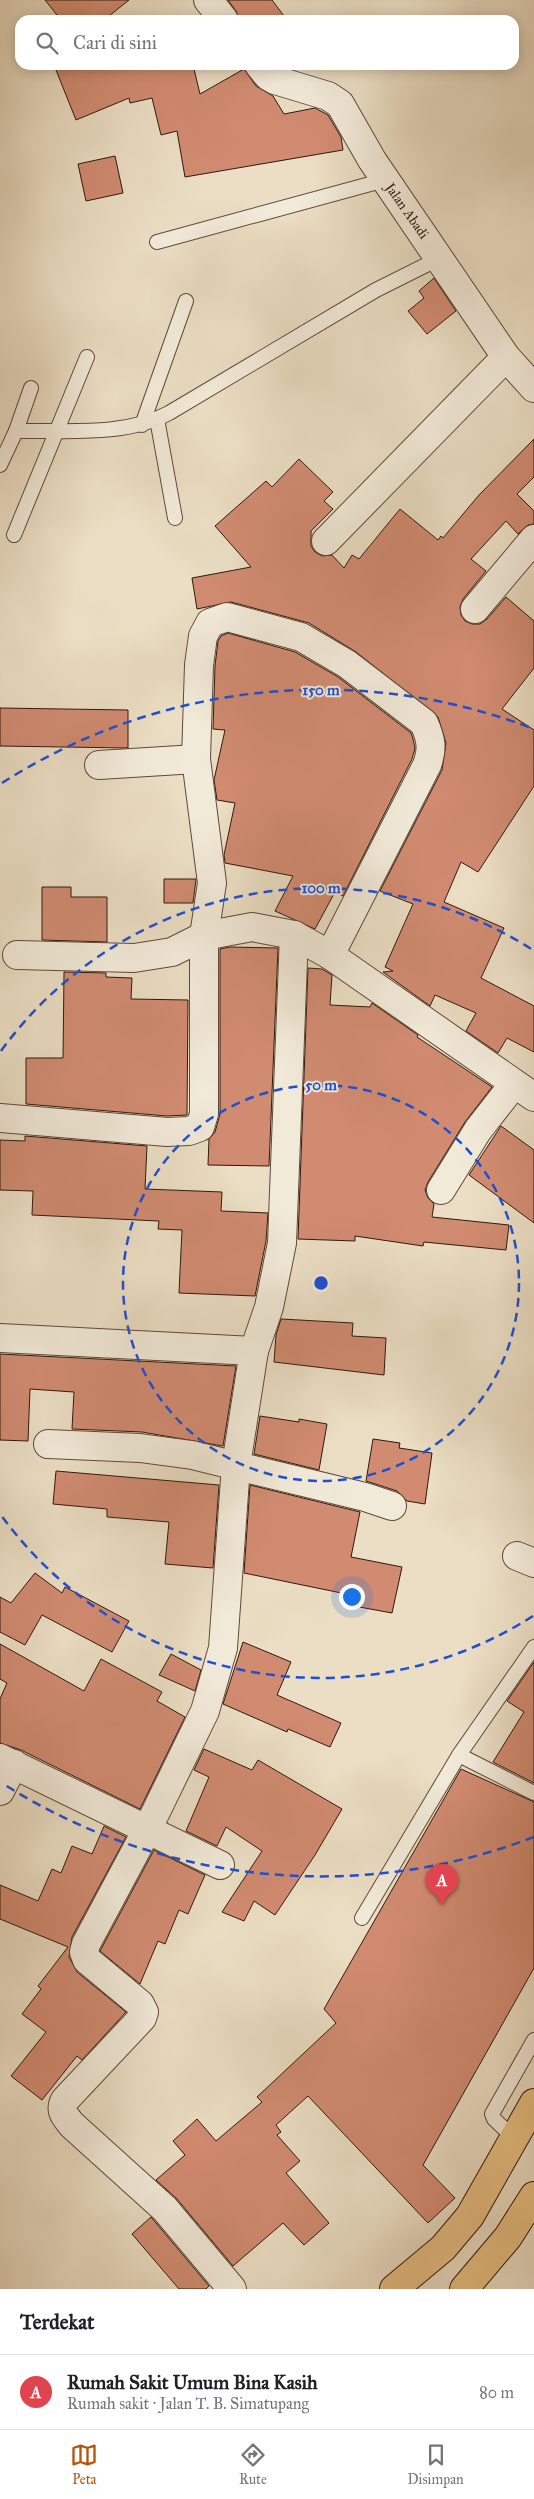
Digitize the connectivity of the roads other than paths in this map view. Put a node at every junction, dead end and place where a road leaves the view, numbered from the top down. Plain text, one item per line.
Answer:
1 (208, 0) edge
2 (220, 15) edge
3 (263, 70) edge
4 (385, 180) junction
5 (158, 242) dead end
6 (440, 258) junction
7 (186, 301) dead end
8 (87, 356) dead end
9 (506, 357) junction
10 (31, 388) dead end
11 (534, 388) edge
12 (158, 419) junction
13 (142, 425) junction
14 (57, 430) junction
15 (16, 431) junction
16 (0, 465) edge
17 (175, 518) dead end
18 (14, 535) dead end
19 (534, 539) edge
20 (326, 541) dead end
21 (475, 609) dead end
22 (196, 759) junction
23 (99, 764) dead end
24 (294, 935) junction
25 (204, 936) junction
26 (17, 955) dead end
27 (330, 955) junction
28 (527, 1086) edge
29 (0, 1118) edge
30 (441, 1190) dead end
31 (0, 1338) edge
32 (254, 1351) junction
33 (48, 1444) dead end
34 (236, 1465) junction
35 (392, 1506) dead end
36 (534, 1647) edge
37 (459, 1755) junction
38 (7, 1761) edge
39 (0, 1790) edge
40 (534, 1793) edge
41 (148, 1828) junction
42 (220, 1865) dead end
43 (362, 1918) dead end
44 (532, 2048) edge
45 (534, 2103) edge
46 (514, 2138) junction
47 (534, 2196) edge
48 (232, 2289) edge
49 (394, 2289) edge
50 (464, 2289) edge

1 - 2 street
3 - 4 street, Jalan Abadi
4 - 5 lane
4 - 6 street, Jalan Abadi
6 - 9 street, Jalan Abadi
6 - 12 lane
7 - 13 lane
8 - 14 lane
9 - 11 street, Jalan Abadi
9 - 20 street
10 - 15 lane
12 - 13 lane
12 - 17 lane
13 - 14 lane
14 - 15 lane
14 - 18 lane
15 - 16 lane
19 - 21 street
22 - 23 street
22 - 25 street
22 - 27 street
24 - 25 street
24 - 27 street
24 - 32 street
25 - 26 street
25 - 29 street
27 - 28 street
28 - 30 street
31 - 32 street
32 - 34 street
33 - 34 street
34 - 35 street
34 - 41 street
36 - 37 lane
37 - 40 lane
37 - 43 lane
38 - 39 street
38 - 41 street
41 - 42 street
41 - 48 street
44 - 46 lane
45 - 46 main road
46 - 49 main road
47 - 50 main road

